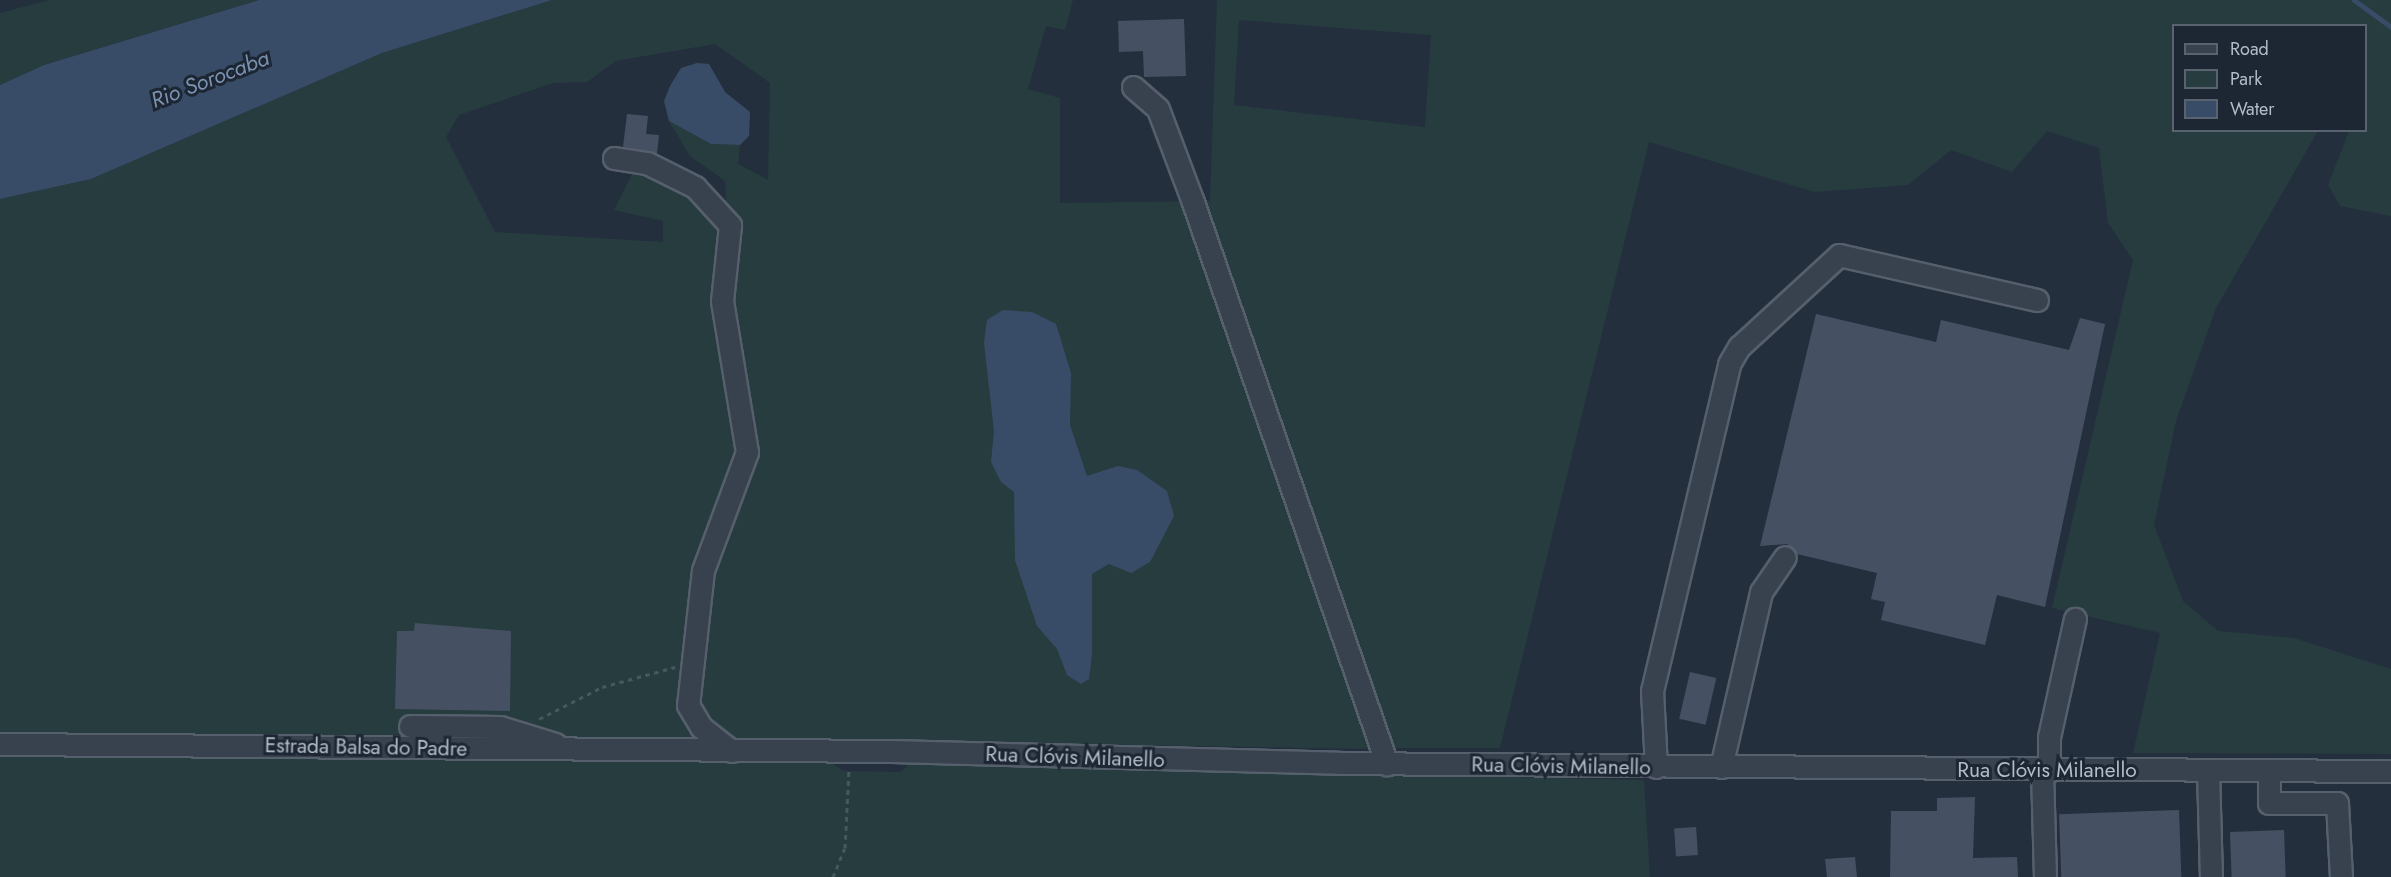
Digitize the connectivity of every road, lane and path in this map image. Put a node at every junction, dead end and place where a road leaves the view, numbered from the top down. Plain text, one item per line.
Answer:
1 (1133, 87) dead end
2 (614, 158) dead end
3 (2037, 300) dead end
4 (1785, 557) dead end
5 (2075, 619) dead end
6 (689, 653) junction
7 (532, 721) dead end
8 (410, 726) dead end
9 (0, 744) edge
10 (562, 750) junction
11 (732, 751) junction
12 (850, 752) junction
13 (1387, 764) junction
14 (1656, 767) junction
15 (1721, 767) junction
16 (2046, 770) junction
17 (2208, 771) junction
18 (2269, 771) junction
19 (2391, 771) edge
20 (832, 877) edge
21 (2045, 877) edge
22 (2211, 877) edge
23 (2341, 877) edge

1 - 13 street
2 - 6 street
3 - 14 street
4 - 15 street
5 - 16 street
6 - 7 path
6 - 11 street
8 - 10 street
9 - 10 street, Estrada Balsa do Padre
10 - 11 street, Estrada Balsa do Padre
11 - 12 street, Rua Clóvis Milanello
12 - 13 street, Rua Clóvis Milanello
12 - 20 path
13 - 14 street, Rua Clóvis Milanello
14 - 15 street, Rua Clóvis Milanello
15 - 16 street, Rua Clóvis Milanello
16 - 17 street, Rua Clóvis Milanello
16 - 21 street
17 - 18 street, Rua Clóvis Milanello
17 - 22 street
18 - 19 street, Rua Clóvis Milanello
18 - 23 street

